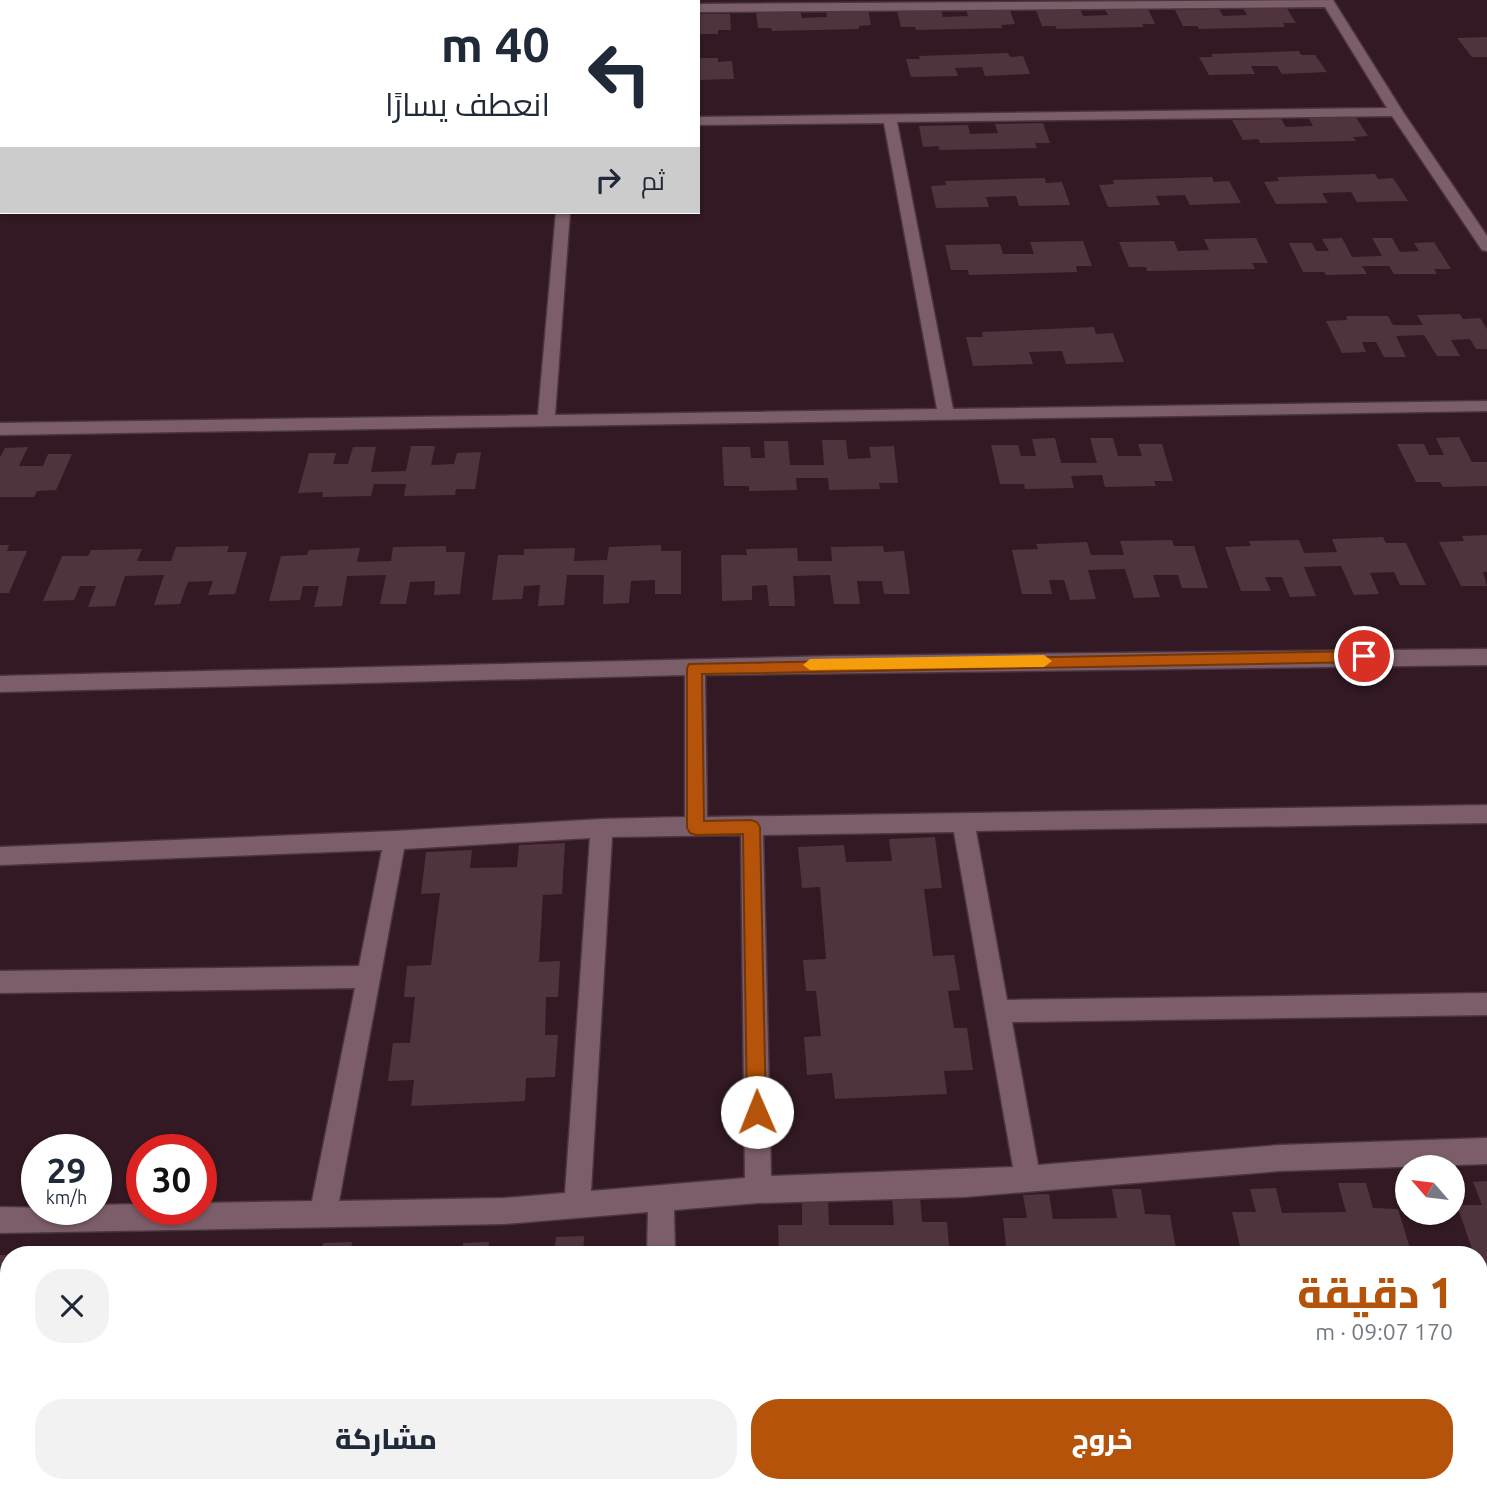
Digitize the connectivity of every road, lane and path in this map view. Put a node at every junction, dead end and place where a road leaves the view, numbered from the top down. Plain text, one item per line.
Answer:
1 (1328, 2) edge
2 (700, 8) edge
3 (1396, 112) junction
4 (890, 119) junction
5 (700, 121) edge
6 (563, 214) edge
7 (1487, 247) edge
8 (1487, 406) edge
9 (946, 414) junction
10 (546, 420) junction
11 (0, 429) edge
12 (1487, 657) edge
13 (695, 668) junction
14 (0, 684) edge
15 (1487, 814) edge
16 (963, 823) junction
17 (751, 827) junction
18 (602, 828) junction
19 (696, 828) junction
20 (395, 840) junction
21 (0, 856) edge
22 (368, 977) junction
23 (0, 982) edge
24 (1487, 1004) edge
25 (998, 1011) junction
26 (1487, 1151) edge
27 (1028, 1179) junction
28 (758, 1190) junction
29 (660, 1198) junction
30 (577, 1206) junction
31 (323, 1214) junction
32 (0, 1220) edge
33 (661, 1246) edge

1 - 2 street
1 - 3 street
3 - 4 street
3 - 7 street
4 - 5 street
4 - 9 street
6 - 10 street
8 - 9 street
9 - 10 street
10 - 11 street
12 - 13 street
13 - 14 street
13 - 19 street
15 - 16 street
16 - 17 street
16 - 25 street
17 - 19 street
17 - 28 street
18 - 19 street
18 - 20 street
18 - 30 street
20 - 21 street
20 - 22 street
22 - 23 street
22 - 31 street
24 - 25 street
25 - 27 street
26 - 27 street
27 - 28 street
28 - 29 street
29 - 30 street
29 - 33 street
30 - 31 street
31 - 32 street

